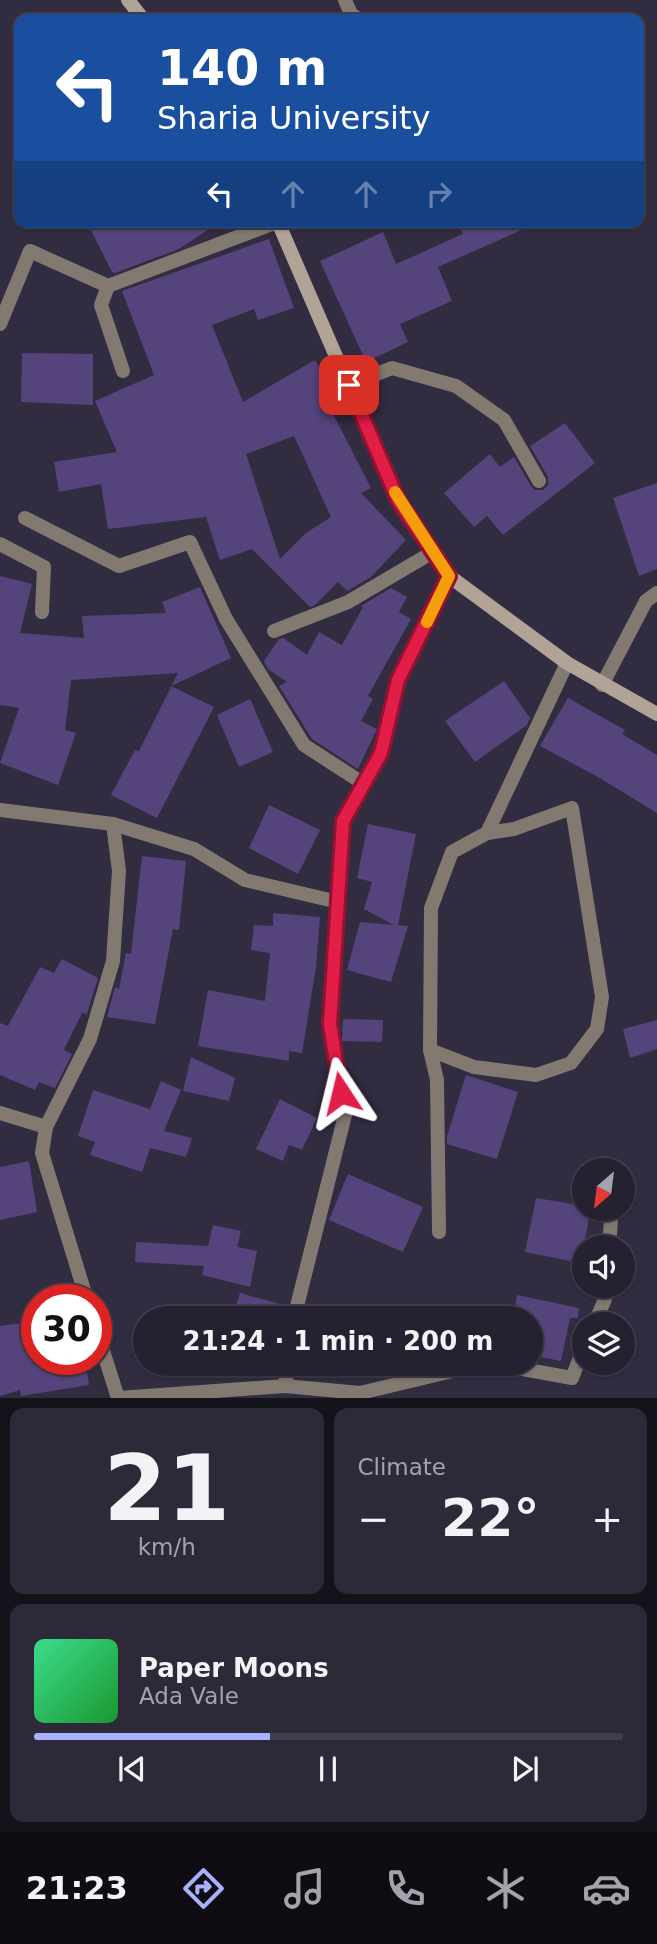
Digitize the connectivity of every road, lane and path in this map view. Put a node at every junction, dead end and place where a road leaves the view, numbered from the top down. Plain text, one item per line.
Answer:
1 (128, 0) edge
2 (139, 14) edge
3 (262, 228) edge
4 (281, 228) edge
5 (108, 286) junction
6 (0, 324) edge
7 (123, 371) dead end
8 (349, 385) junction
9 (539, 481) dead end
10 (25, 519) dead end
11 (0, 544) edge
12 (433, 552) junction
13 (449, 576) junction
14 (657, 593) edge
15 (42, 611) dead end
16 (274, 631) dead end
17 (567, 663) junction
18 (603, 685) junction
19 (657, 714) edge
20 (364, 784) junction
21 (0, 810) edge
22 (113, 824) junction
23 (487, 832) junction
24 (338, 902) junction
25 (430, 1050) junction
26 (0, 1113) edge
27 (46, 1127) junction
28 (439, 1232) dead end
29 (83, 1284) edge
30 (297, 1306) edge
31 (543, 1373) edge
32 (111, 1375) edge
33 (573, 1375) edge
34 (286, 1376) edge
35 (433, 1376) edge
36 (285, 1386) junction
37 (327, 1394) edge
38 (119, 1398) edge

1 - 2 main road
3 - 5 street
4 - 8 main road
5 - 6 street
5 - 7 street
8 - 9 street
8 - 12 main road
10 - 20 street
11 - 15 street
12 - 13 main road
12 - 16 street
13 - 17 main road
13 - 20 street
14 - 18 street
17 - 18 main road
17 - 23 street
18 - 19 main road
20 - 24 street
21 - 22 street
22 - 24 street
22 - 27 street
23 - 25 street
23 - 25 street
24 - 30 street
25 - 28 street
26 - 27 street
27 - 29 street
31 - 33 street
32 - 38 street
34 - 36 street
35 - 37 street
36 - 37 street
36 - 38 street

